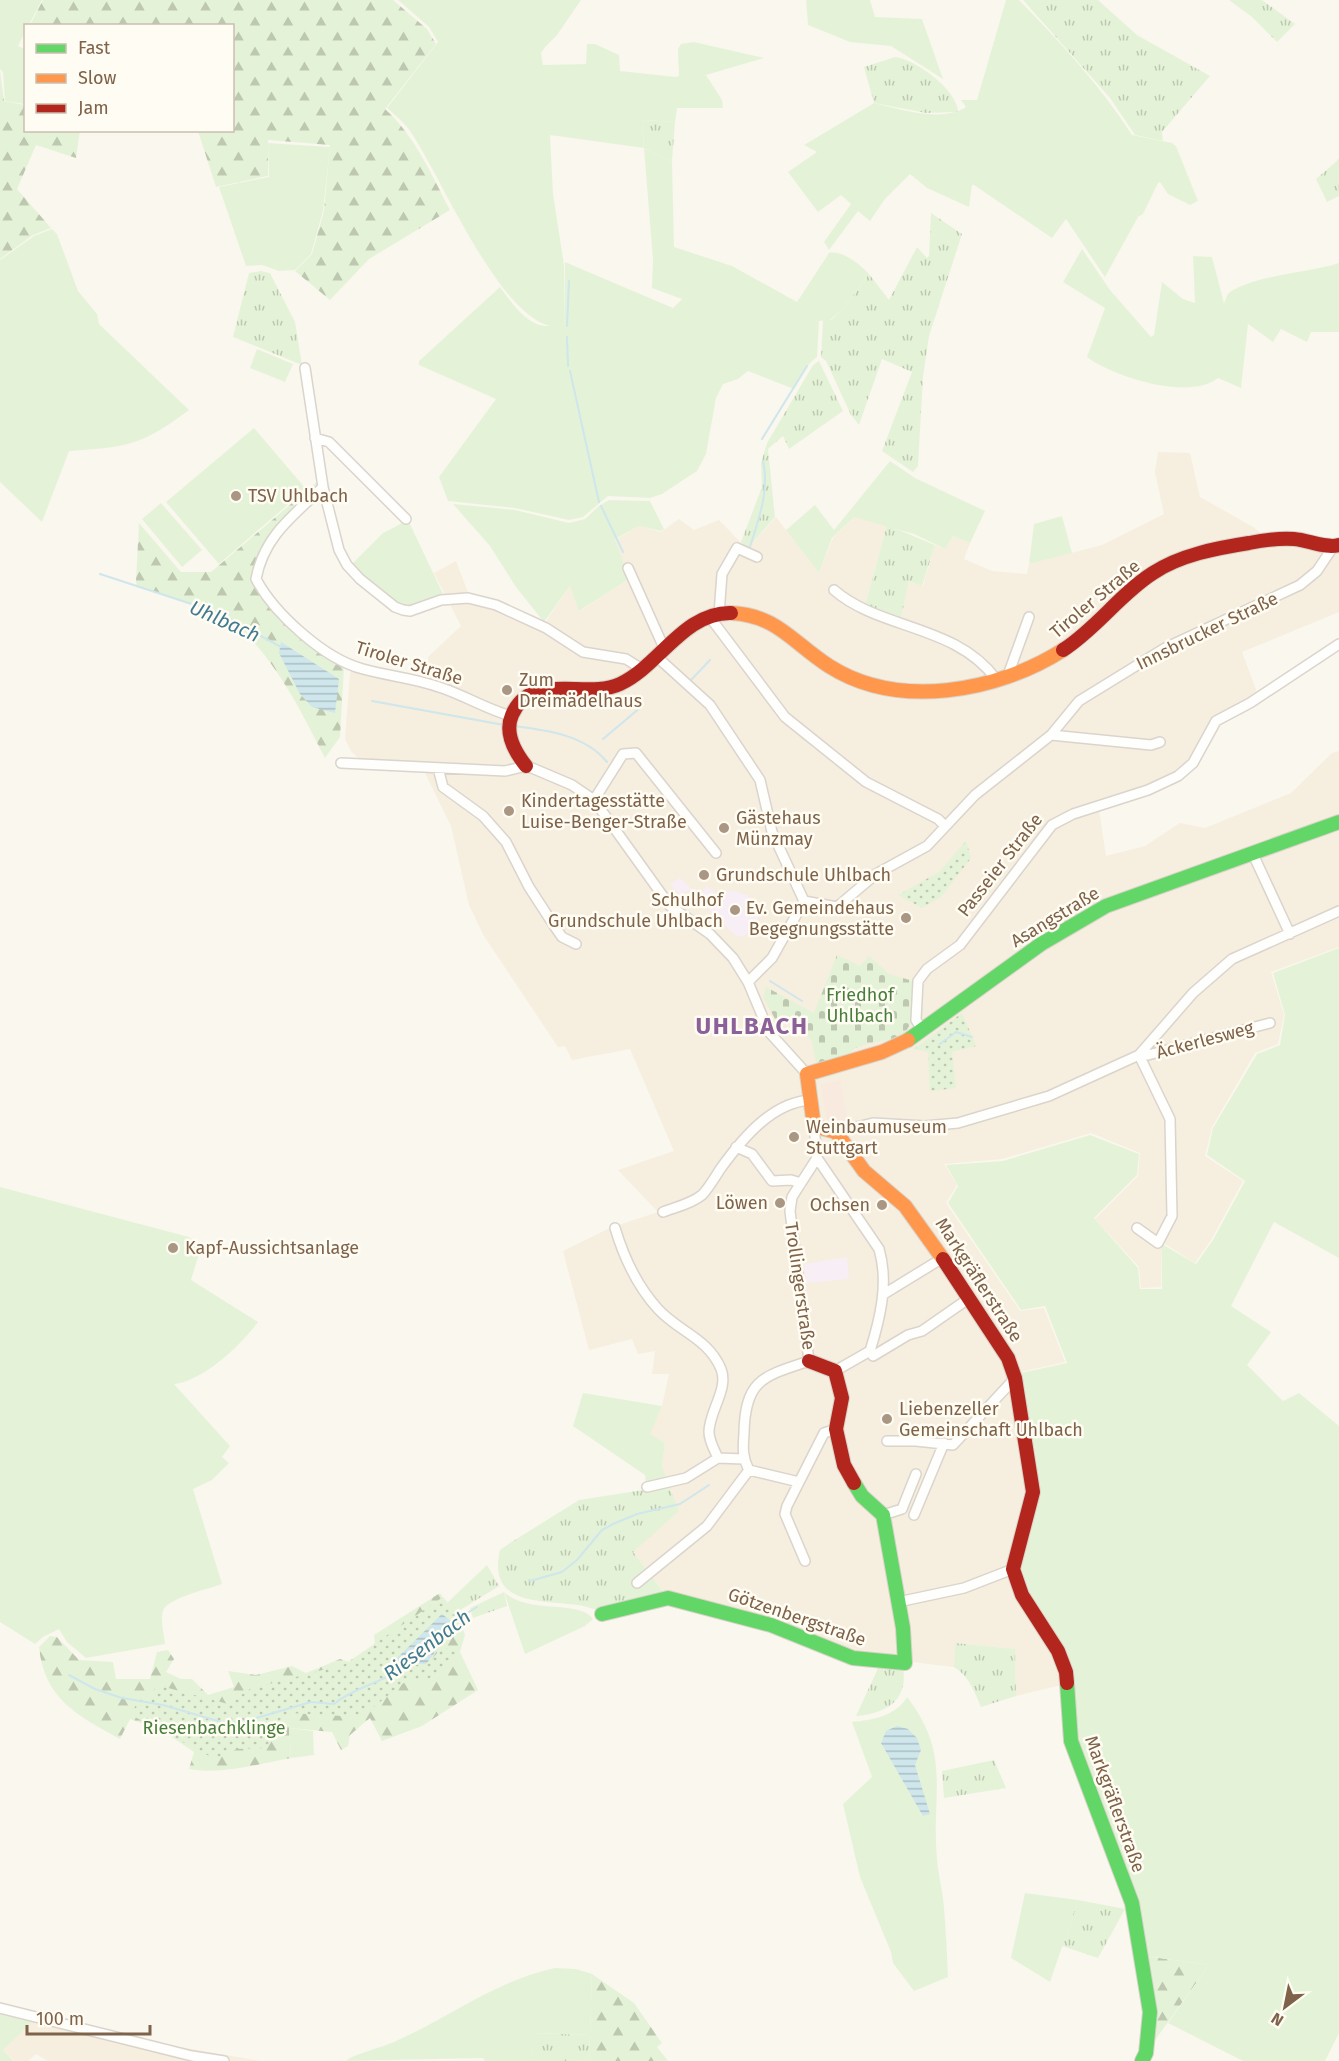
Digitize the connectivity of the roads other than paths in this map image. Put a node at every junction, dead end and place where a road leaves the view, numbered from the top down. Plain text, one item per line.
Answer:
1 (305, 368) dead end
2 (315, 438) junction
3 (323, 487) junction
4 (406, 519) dead end
5 (1336, 546) edge
6 (757, 557) dead end
7 (628, 568) dead end
8 (834, 590) dead end
9 (714, 615) junction
10 (1029, 617) dead end
11 (1339, 644) edge
12 (660, 652) junction
13 (642, 669) junction
14 (1002, 677) junction
15 (510, 723) junction
16 (1051, 735) junction
17 (1160, 742) dead end
18 (341, 763) dead end
19 (526, 766) junction
20 (438, 768) junction
21 (594, 800) junction
22 (1339, 822) edge
23 (945, 826) junction
24 (716, 852) dead end
25 (1252, 852) junction
26 (804, 901) junction
27 (1339, 911) edge
28 (1290, 934) junction
29 (576, 944) dead end
30 (748, 982) junction
31 (1270, 1023) dead end
32 (923, 1031) junction
33 (1139, 1055) junction
34 (807, 1074) junction
35 (811, 1100) junction
36 (814, 1126) junction
37 (836, 1132) junction
38 (736, 1147) junction
39 (817, 1158) junction
40 (801, 1183) junction
41 (663, 1212) dead end
42 (615, 1228) dead end
43 (1137, 1228) dead end
44 (941, 1259) junction
45 (884, 1294) junction
46 (969, 1299) junction
47 (873, 1356) dead end
48 (809, 1360) junction
49 (835, 1371) junction
50 (1015, 1378) junction
51 (836, 1429) junction
52 (887, 1442) dead end
53 (944, 1443) junction
54 (718, 1458) junction
55 (743, 1459) junction
56 (749, 1470) junction
57 (916, 1474) dead end
58 (799, 1482) junction
59 (647, 1487) dead end
60 (883, 1515) junction
61 (914, 1515) dead end
62 (805, 1561) dead end
63 (1013, 1569) junction
64 (637, 1583) dead end
65 (898, 1602) junction
66 (602, 1614) dead end
67 (0, 2008) edge
68 (224, 2061) edge
69 (1142, 2061) edge

1 - 2 street
2 - 3 street
2 - 4 street
3 - 13 street
3 - 15 street, Tiroler Straße
5 - 14 street, Tiroler Straße
5 - 16 street, Innsbrucker Straße
6 - 9 street
7 - 12 street
8 - 14 street
9 - 12 street
9 - 14 street, Tiroler Straße
9 - 23 street
10 - 14 street, Tiroler Straße
11 - 32 street, Passeier Straße
12 - 13 street
12 - 26 street
13 - 15 street
15 - 19 street
16 - 17 street
16 - 23 street, Innsbrucker Straße
18 - 20 street
19 - 20 street
19 - 21 street
20 - 29 street
21 - 24 street
21 - 30 street
22 - 25 street, Asangstraße
23 - 26 street, Innsbrucker Straße
25 - 28 street
25 - 32 street, Asangstraße
26 - 30 street
27 - 28 street
28 - 33 street
30 - 34 street
31 - 33 street, Äckerlesweg
32 - 34 street, Asangstraße
33 - 37 street
33 - 43 street
34 - 35 street
35 - 36 street
35 - 38 street
36 - 37 street
36 - 39 street
37 - 44 street, Markgräflerstraße
38 - 40 street
38 - 41 street
39 - 40 street, Trollingerstraße
39 - 45 street
40 - 48 street, Trollingerstraße
42 - 54 street
44 - 45 street
44 - 46 street, Markgräflerstraße
45 - 49 street
46 - 47 street
46 - 50 street, Markgräflerstraße
48 - 49 street
48 - 55 street, Trollingerstraße
49 - 51 street
50 - 53 street
50 - 63 street, Markgräflerstraße
51 - 58 street
51 - 60 street
52 - 53 street
53 - 61 street
54 - 55 street
54 - 59 street
55 - 56 street, Trollingerstraße
56 - 58 street
56 - 64 street
57 - 60 street
58 - 62 street
60 - 65 street, Götzenbergstraße
63 - 65 street
63 - 69 street, Markgräflerstraße
65 - 66 street, Götzenbergstraße
67 - 68 street

